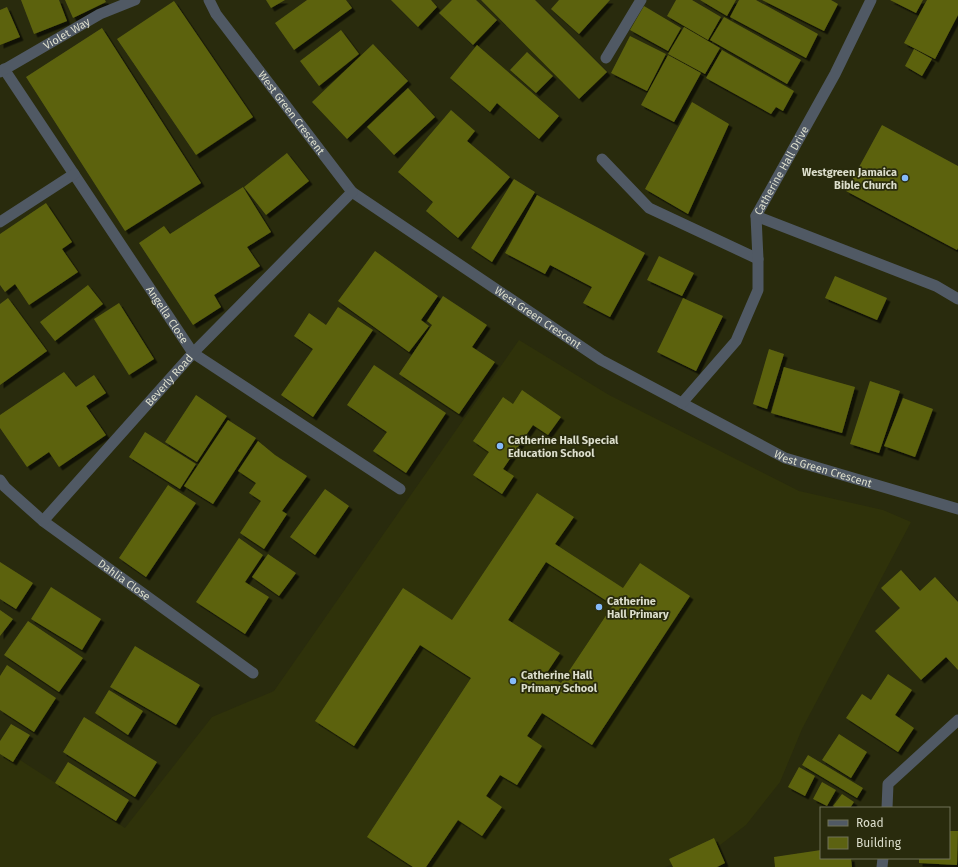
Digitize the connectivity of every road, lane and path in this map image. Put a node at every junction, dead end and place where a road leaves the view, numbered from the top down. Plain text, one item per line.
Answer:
1 (135, 0) edge
2 (209, 0) edge
3 (641, 0) edge
4 (871, 0) edge
5 (606, 58) dead end
6 (2, 71) edge
7 (602, 158) dead end
8 (74, 174) junction
9 (352, 192) junction
10 (756, 216) junction
11 (0, 222) edge
12 (758, 259) junction
13 (958, 299) edge
14 (193, 353) junction
15 (682, 403) junction
16 (2, 486) edge
17 (400, 489) dead end
18 (958, 509) edge
19 (43, 521) junction
20 (253, 674) dead end
21 (958, 720) edge
22 (886, 807) edge

1 - 6 street, Violet Way
2 - 9 street, West Green Crescent
3 - 5 street
4 - 10 street, Catherine Hall Drive
6 - 8 street, Angella Close
7 - 12 street
8 - 11 street
8 - 14 street, Angella Close
9 - 14 street, Beverly Road
9 - 15 street, West Green Crescent
10 - 12 street, Catherine Hall Drive
10 - 13 street
12 - 15 street, Catherine Hall Drive
14 - 17 street, Angella Close
14 - 19 street, Beverly Road
15 - 18 street, West Green Crescent
16 - 19 street, Dahlia Close
19 - 20 street, Dahlia Close
21 - 22 street

